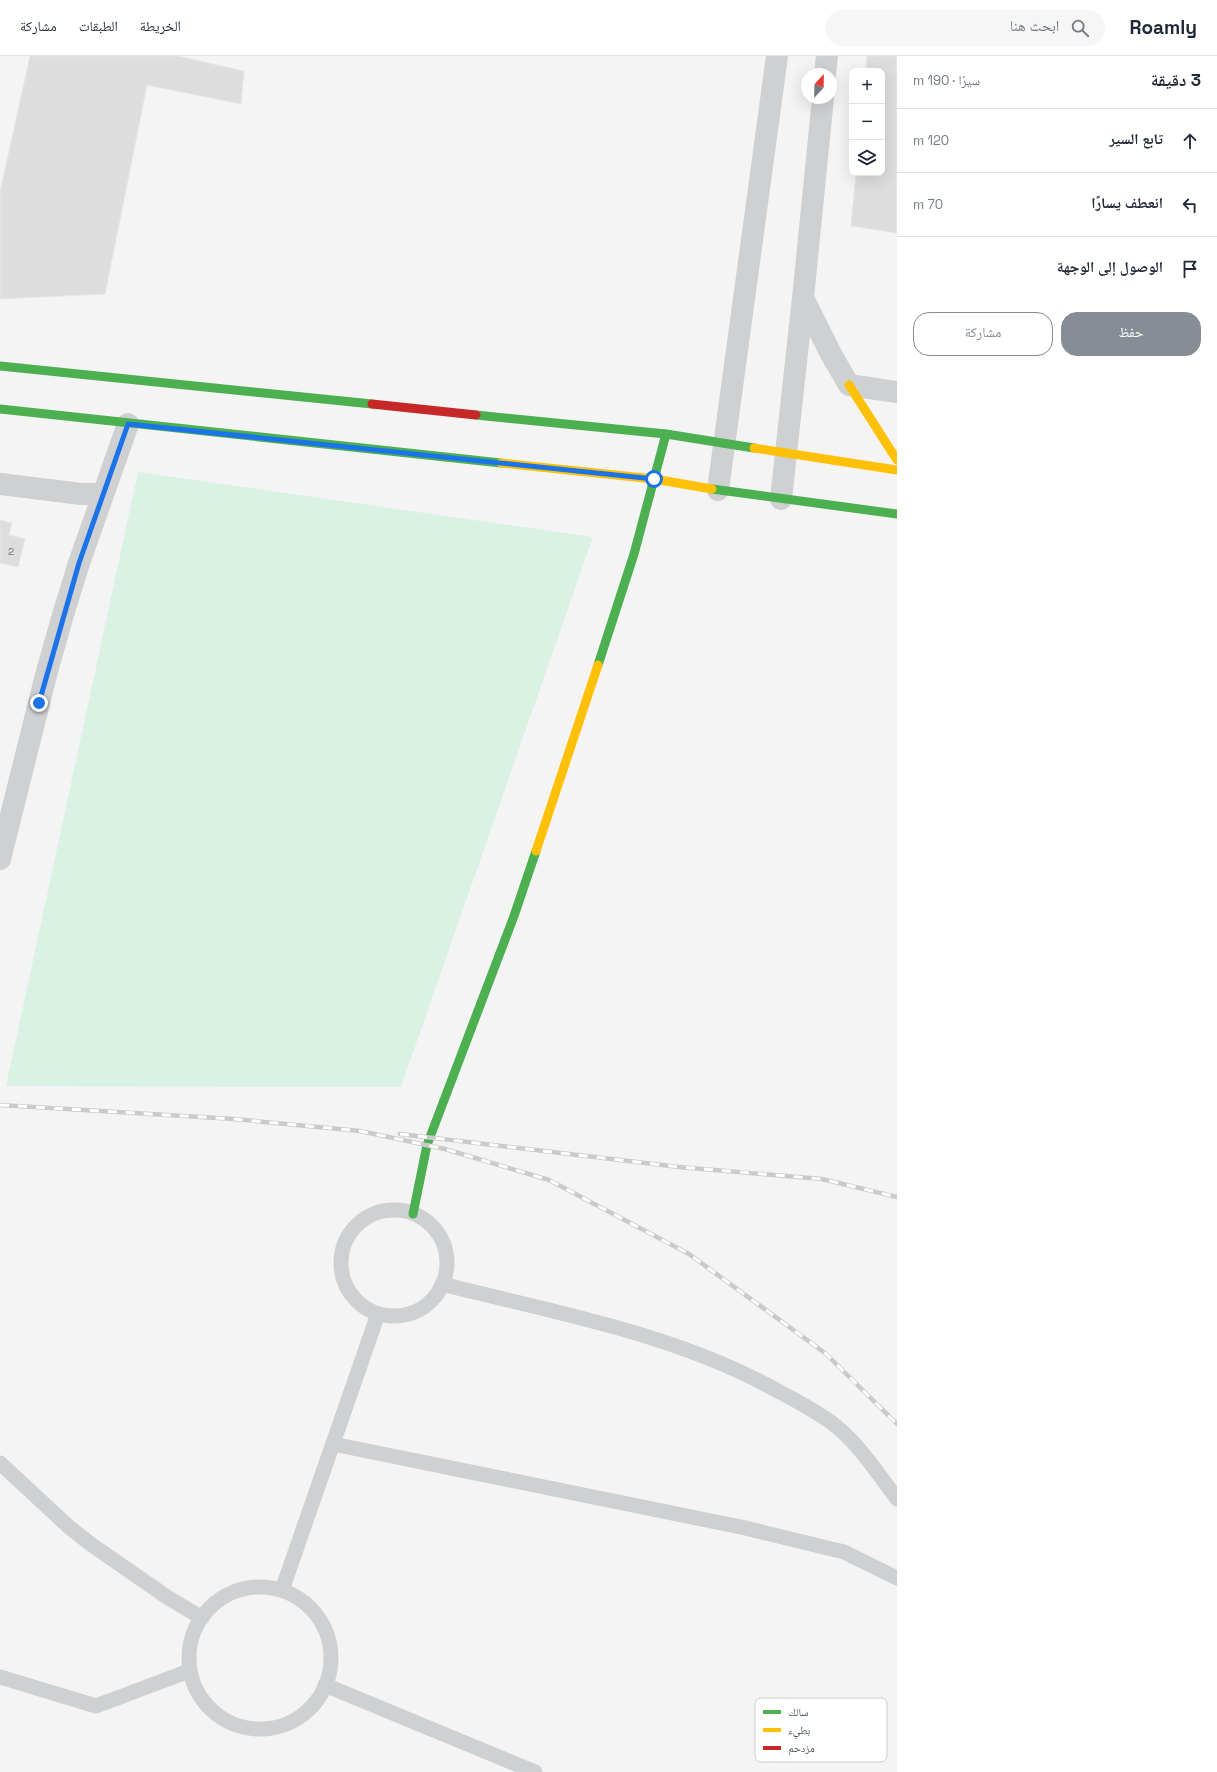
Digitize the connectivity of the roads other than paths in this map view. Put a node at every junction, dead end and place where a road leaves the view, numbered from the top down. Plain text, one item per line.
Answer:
1 (777, 56) edge
2 (827, 56) edge
3 (826, 68) edge
4 (822, 104) edge
5 (804, 298) junction
6 (0, 366) edge
7 (849, 385) junction
8 (897, 392) edge
9 (0, 409) edge
10 (128, 424) junction
11 (666, 434) junction
12 (725, 444) junction
13 (786, 454) junction
14 (897, 460) edge
15 (897, 470) edge
16 (654, 479) junction
17 (0, 484) edge
18 (718, 490) junction
19 (103, 494) junction
20 (781, 499) junction
21 (897, 514) edge
22 (9, 784) edge
23 (0, 859) edge
24 (413, 1214) junction
25 (442, 1284) junction
26 (378, 1314) junction
27 (333, 1444) junction
28 (0, 1463) edge
29 (897, 1499) edge
30 (897, 1578) edge
31 (282, 1590) junction
32 (202, 1618) junction
33 (189, 1671) junction
34 (0, 1677) edge
35 (325, 1685) junction
36 (535, 1772) edge

1 - 12 street
2 - 3 street
4 - 5 street
5 - 7 street
5 - 13 street
6 - 11 main road
7 - 8 street
7 - 14 main road
9 - 10 main road
10 - 16 main road
10 - 19 street
11 - 12 main road
11 - 16 main road
12 - 13 main road
12 - 18 street
13 - 15 main road
13 - 20 street
16 - 18 main road
16 - 24 main road
17 - 19 street
18 - 20 main road
19 - 22 street
20 - 21 main road
22 - 23 street
24 - 25 lane
24 - 26 lane
25 - 26 lane
25 - 29 lane
26 - 27 lane
27 - 30 lane
27 - 31 lane
28 - 32 lane
31 - 32 lane
31 - 35 lane
32 - 33 lane
33 - 34 lane
33 - 35 lane
35 - 36 lane

